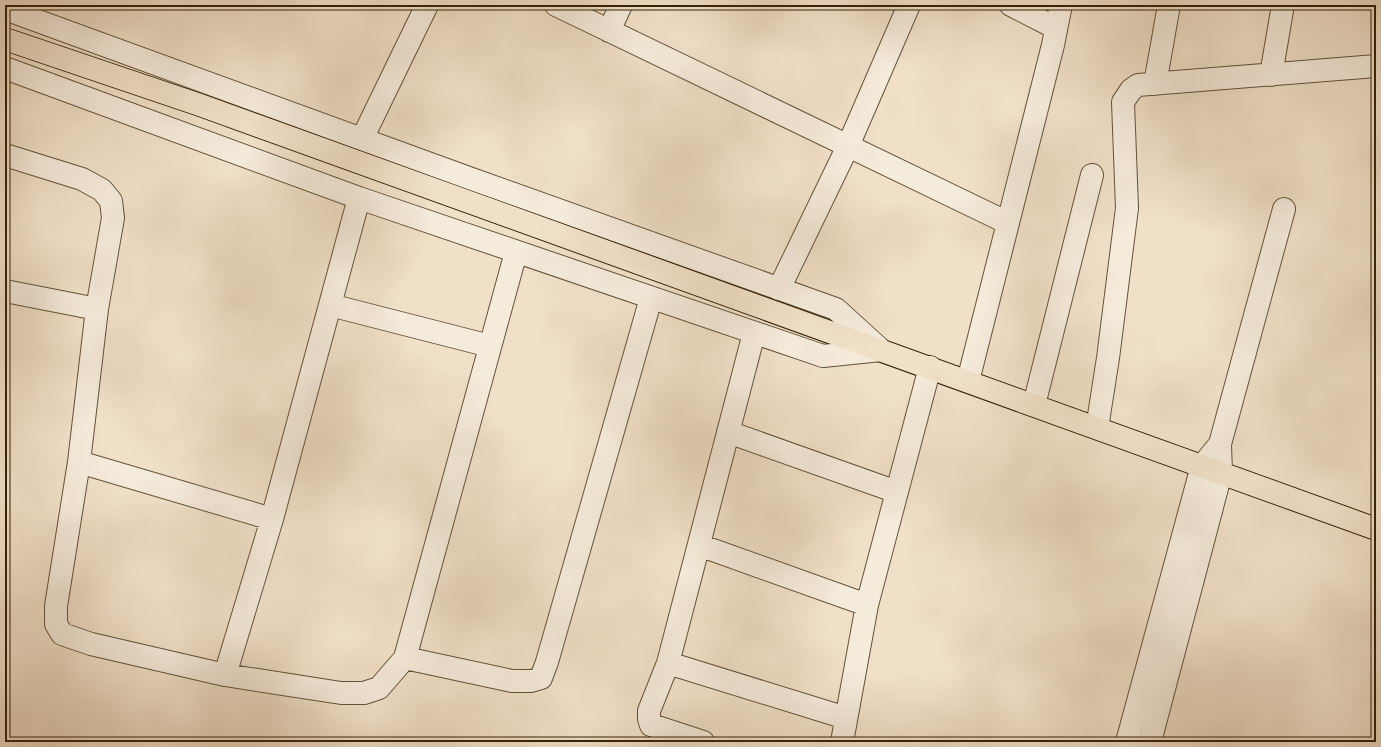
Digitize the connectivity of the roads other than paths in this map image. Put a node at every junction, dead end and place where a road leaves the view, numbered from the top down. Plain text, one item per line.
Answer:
1 (427, 5) edge
2 (556, 5) edge
3 (621, 5) edge
4 (909, 5) edge
5 (1011, 5) edge
6 (1061, 5) edge
7 (1169, 5) edge
8 (1283, 5) edge
9 (5, 10) edge
10 (1056, 28) junction
11 (609, 31) junction
12 (5, 39) edge
13 (1376, 66) edge
14 (5, 68) edge
15 (1271, 75) junction
16 (1155, 84) junction
17 (362, 139) junction
18 (848, 146) junction
19 (5, 155) edge
20 (1092, 175) dead end
21 (359, 198) junction
22 (1284, 209) dead end
23 (1008, 223) junction
24 (516, 252) junction
25 (779, 289) junction
26 (5, 291) edge
27 (651, 298) junction
28 (330, 305) junction
29 (97, 309) junction
30 (754, 333) junction
31 (490, 346) junction
32 (881, 350) junction
33 (930, 367) junction
34 (968, 381) junction
35 (1034, 405) junction
36 (1097, 428) junction
37 (728, 432) junction
38 (79, 462) junction
39 (1212, 469) junction
40 (897, 492) junction
41 (272, 519) junction
42 (1376, 529) edge
43 (699, 545) junction
44 (867, 605) junction
45 (405, 658) junction
46 (668, 663) junction
47 (225, 675) junction
48 (846, 718) junction
49 (703, 742) edge
50 (842, 742) edge
51 (1127, 742) edge
52 (1150, 742) edge

1 - 17 street
2 - 11 street
3 - 11 street
4 - 18 street
5 - 10 street
6 - 10 street
7 - 16 street
8 - 15 street
9 - 17 street
10 - 23 street
11 - 18 street
12 - 32 main road
13 - 15 street
14 - 21 street
15 - 16 street
16 - 36 street
17 - 25 street
18 - 23 street
18 - 25 street
19 - 29 street
20 - 35 street
21 - 24 street
21 - 28 street
22 - 39 street
23 - 34 street
24 - 27 street
24 - 31 street
25 - 32 street
26 - 29 street
27 - 30 street
27 - 45 street
28 - 31 street
28 - 41 street
29 - 38 street
30 - 32 street
30 - 37 street
31 - 45 street
32 - 33 main road
33 - 34 main road
33 - 40 street
34 - 35 main road
35 - 36 main road
36 - 39 main road
37 - 40 street
37 - 43 street
38 - 41 street
38 - 47 street
39 - 42 main road
39 - 51 street
39 - 52 street
40 - 44 street
41 - 47 street
43 - 44 street
43 - 46 street
44 - 48 street
45 - 47 street
46 - 48 street
46 - 49 street
48 - 50 street

